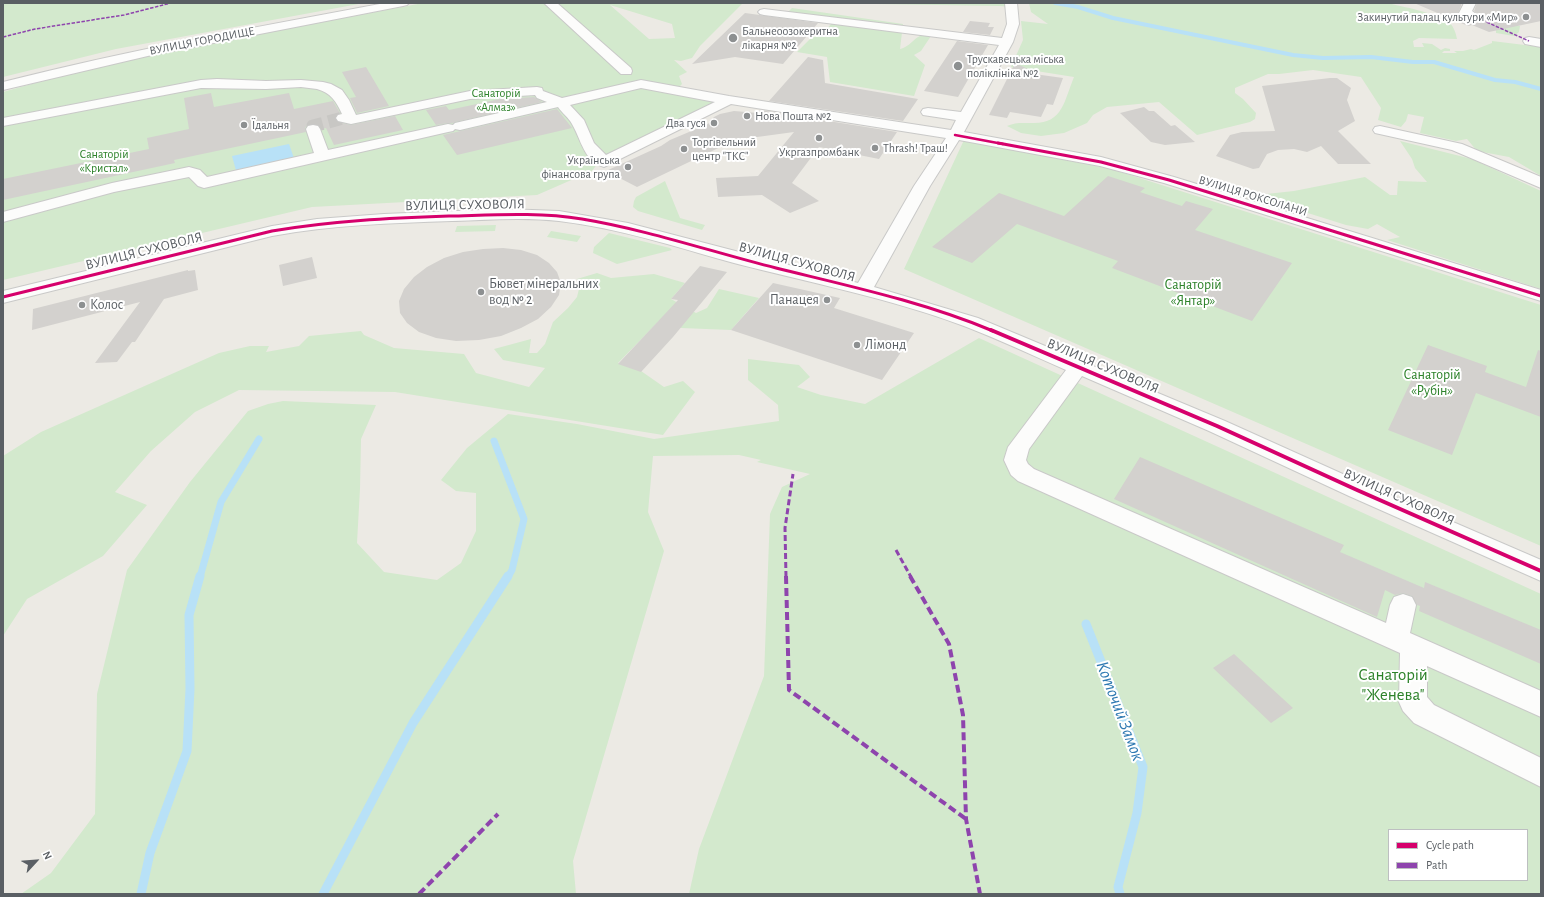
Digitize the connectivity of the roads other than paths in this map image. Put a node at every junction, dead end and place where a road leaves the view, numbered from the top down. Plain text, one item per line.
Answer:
1 (403, 3) edge
2 (550, 3) edge
3 (1011, 3) edge
4 (1470, 3) edge
5 (764, 12) dead end
6 (1473, 16) dead end
7 (1007, 42) junction
8 (633, 77) junction
9 (3, 86) edge
10 (729, 100) junction
11 (561, 103) junction
12 (928, 112) dead end
13 (964, 117) junction
14 (3, 122) edge
15 (313, 129) dead end
16 (1380, 130) dead end
17 (955, 135) junction
18 (323, 156) junction
19 (1541, 183) edge
20 (3, 217) edge
21 (863, 290) junction
22 (1541, 296) edge
23 (3, 297) edge
24 (1077, 367) junction
25 (1541, 571) edge
26 (1403, 605) dead end
27 (1404, 644) junction
28 (1541, 704) edge
29 (1541, 773) edge

1 - 9 street, ВУЛИЦЯ ГОРОДИЩЕ
2 - 8 street
3 - 7 street
4 - 6 street
5 - 7 street
7 - 13 street
8 - 10 street, ВУЛИЦЯ РОКСОЛАНИ
8 - 11 street
10 - 11 street
10 - 17 street, ВУЛИЦЯ РОКСОЛАНИ
11 - 14 street
11 - 18 street
12 - 13 street
13 - 17 street
15 - 18 street
16 - 19 street
17 - 21 street
17 - 22 street, ВУЛИЦЯ РОКСОЛАНИ
18 - 20 street
21 - 23 street, ВУЛИЦЯ СУХОВОЛЯ
21 - 24 street, ВУЛИЦЯ СУХОВОЛЯ
24 - 25 street, ВУЛИЦЯ СУХОВОЛЯ
24 - 27 street
26 - 27 street
27 - 28 street
27 - 29 street

